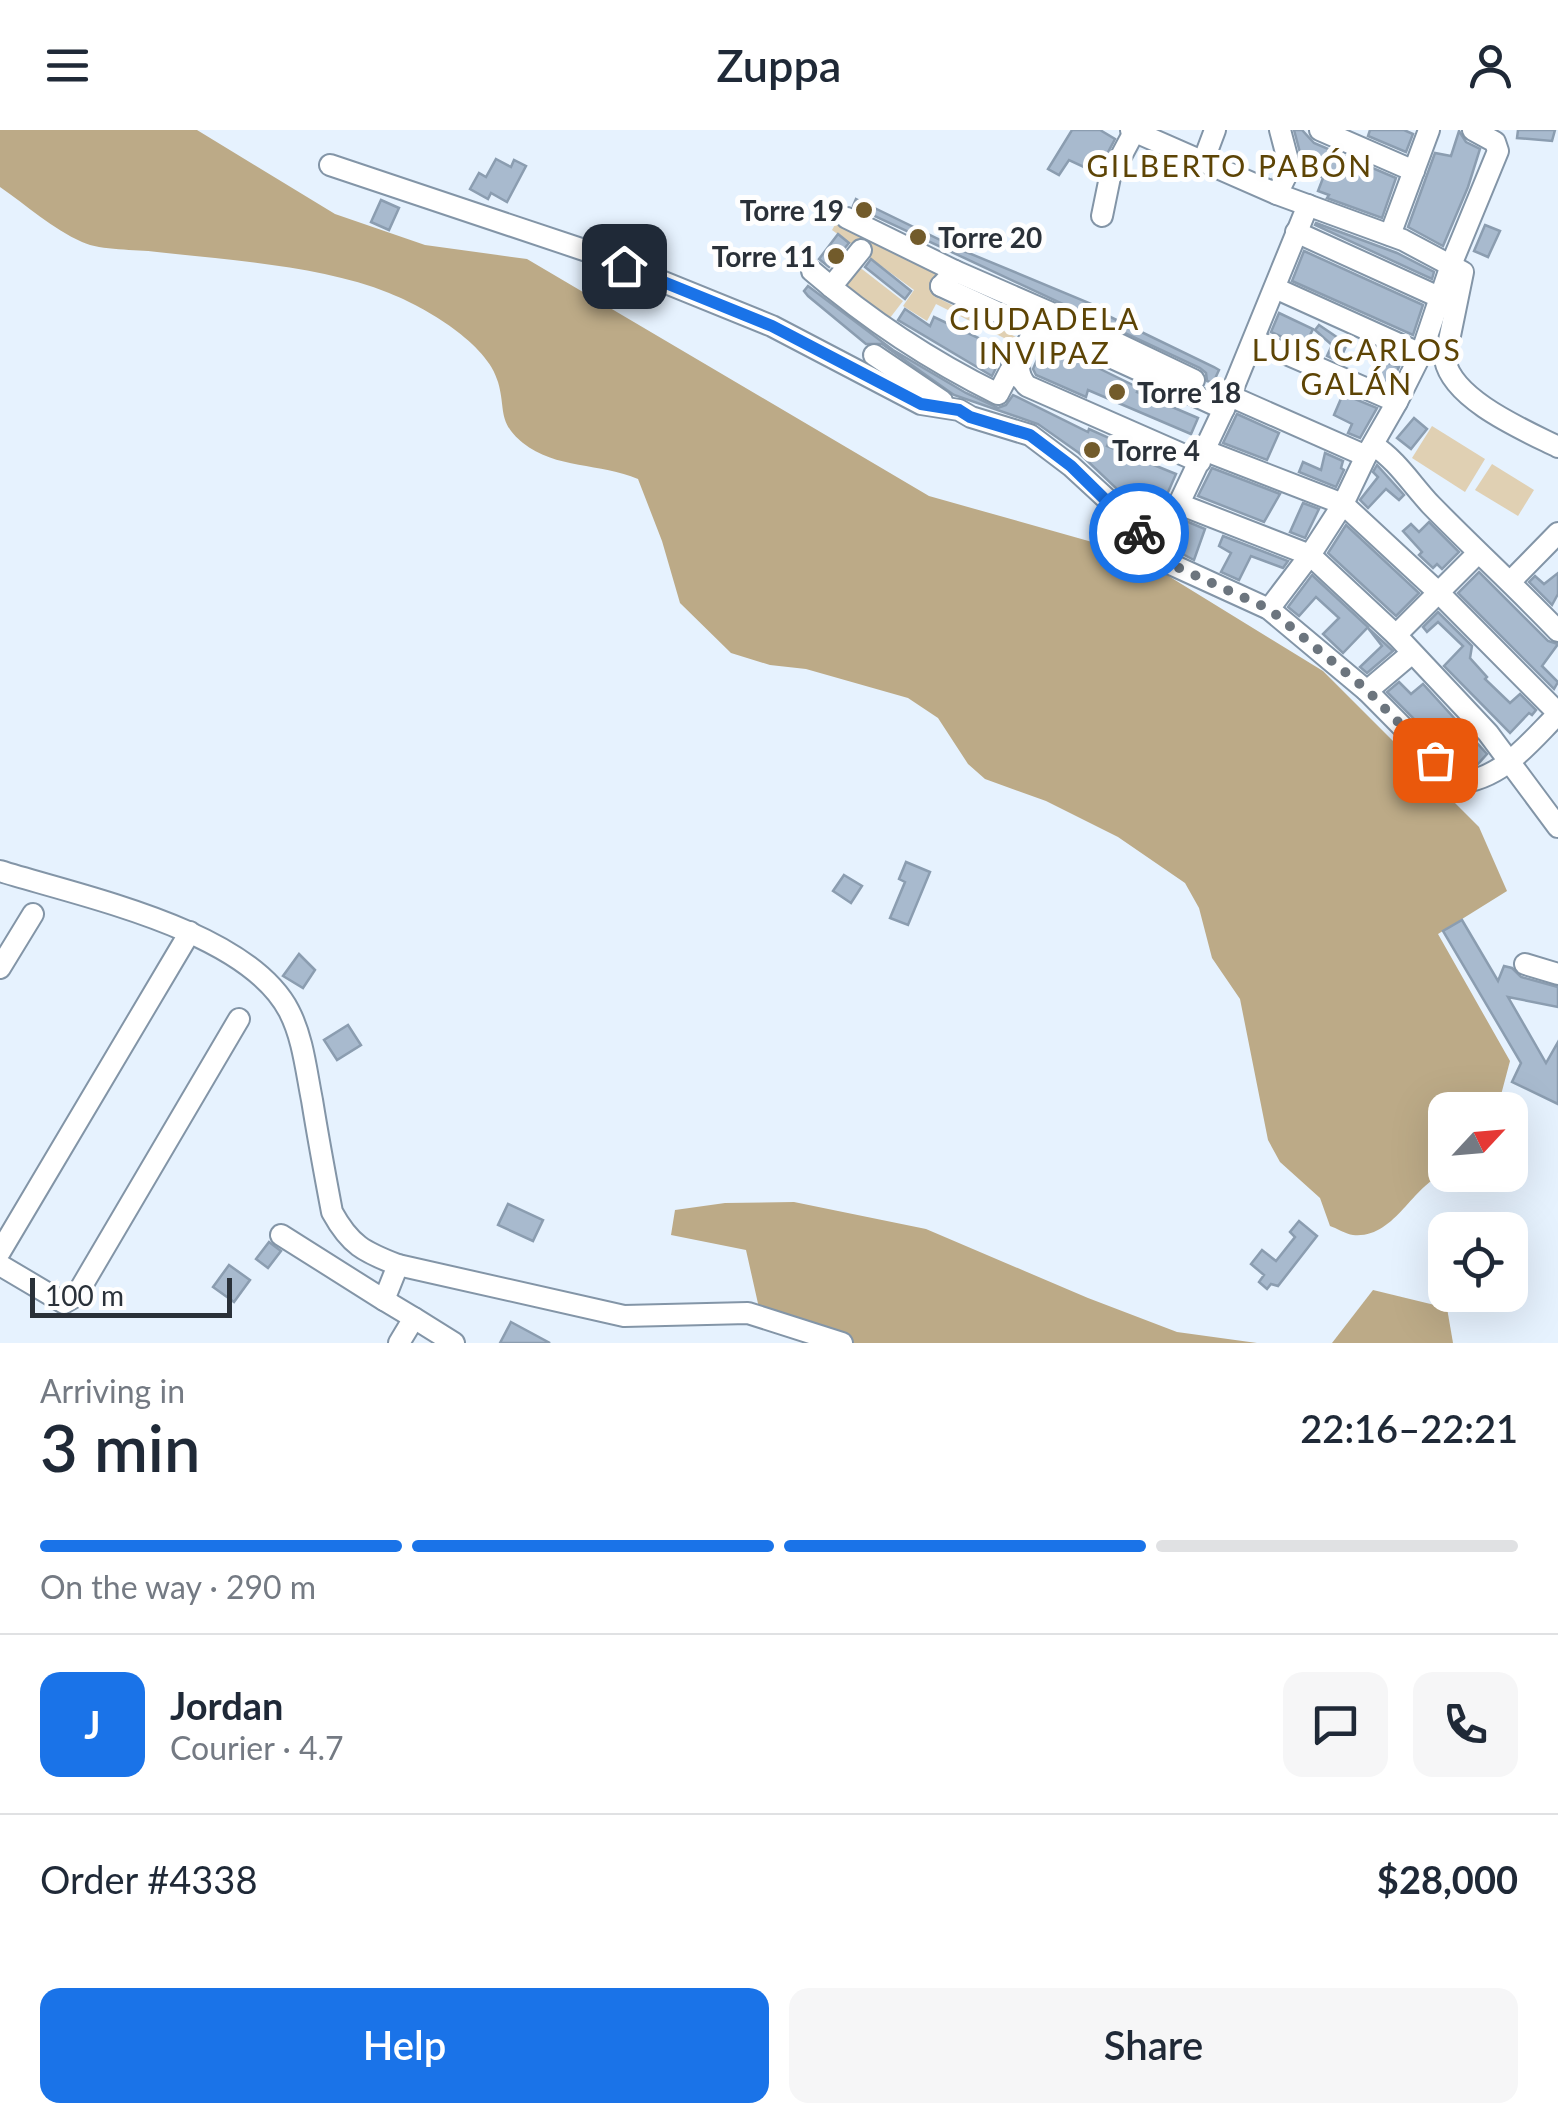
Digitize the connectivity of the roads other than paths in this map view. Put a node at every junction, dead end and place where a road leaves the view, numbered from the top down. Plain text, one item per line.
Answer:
1 (1215, 130) edge
2 (1280, 130) edge
3 (1320, 130) edge
4 (1429, 130) edge
5 (1473, 130) edge
6 (1133, 131) edge
7 (1203, 162) junction
8 (330, 165) dead end
9 (1414, 171) junction
10 (1277, 194) junction
11 (1308, 205) junction
12 (1102, 216) dead end
13 (847, 218) dead end
14 (1296, 232) junction
15 (1390, 235) junction
16 (861, 250) dead end
17 (1451, 265) junction
18 (812, 270) dead end
19 (945, 274) junction
20 (831, 287) junction
21 (1275, 288) junction
22 (1442, 298) junction
23 (1036, 330) junction
24 (1254, 340) junction
25 (1421, 354) junction
26 (874, 355) dead end
27 (1020, 378) junction
28 (1208, 388) dead end
29 (1398, 402) junction
30 (1227, 403) junction
31 (959, 410) junction
32 (1558, 447) edge
33 (1370, 450) junction
34 (1203, 457) junction
35 (1179, 504) junction
36 (1343, 504) junction
37 (1558, 533) edge
38 (1156, 552) junction
39 (1478, 553) junction
40 (1310, 555) junction
41 (1510, 582) junction
42 (1439, 593) junction
43 (1269, 609) junction
44 (1557, 628) edge
45 (1396, 635) junction
46 (1412, 653) junction
47 (1367, 690) junction
48 (1558, 713) edge
49 (1512, 761) junction
50 (1558, 827) edge
51 (0, 871) edge
52 (33, 914) dead end
53 (190, 932) junction
54 (1524, 964) dead end
55 (0, 968) edge
56 (1558, 974) edge
57 (240, 1019) dead end
58 (281, 1235) dead end
59 (0, 1252) edge
60 (0, 1265) edge
61 (398, 1266) junction
62 (384, 1300) junction
63 (414, 1318) junction
64 (399, 1343) edge
65 (454, 1343) edge
66 (842, 1343) edge

1 - 7 street
2 - 10 street
3 - 9 street
4 - 9 street
5 - 17 street
6 - 7 street
6 - 12 street
7 - 10 street
8 - 31 street
9 - 15 street
10 - 11 street
11 - 14 street
11 - 15 street
13 - 19 street
14 - 21 street
14 - 22 street
15 - 17 street
16 - 20 street
17 - 22 street
17 - 32 street
18 - 20 street
19 - 23 street
19 - 28 street
20 - 27 street
21 - 24 street
21 - 25 street
22 - 25 street
23 - 27 street
23 - 30 street
24 - 29 street
24 - 30 street
25 - 29 street
26 - 31 street
27 - 34 street
29 - 33 street
30 - 33 street
30 - 34 street
31 - 38 street
33 - 36 street
33 - 39 street
34 - 35 street
34 - 36 street
35 - 38 street
35 - 40 street
36 - 40 street
36 - 42 street
37 - 41 street
38 - 43 street
39 - 41 street
39 - 42 street
40 - 43 street
40 - 45 street
41 - 44 street
42 - 45 street
42 - 48 street
43 - 47 street
45 - 46 street
46 - 47 street
46 - 49 street
47 - 49 street
48 - 49 street
49 - 50 street
51 - 53 street
52 - 55 street
53 - 59 street
53 - 61 street
54 - 56 street
57 - 60 street
58 - 62 street
61 - 62 street
61 - 66 street
62 - 63 street
63 - 64 street
63 - 65 street

